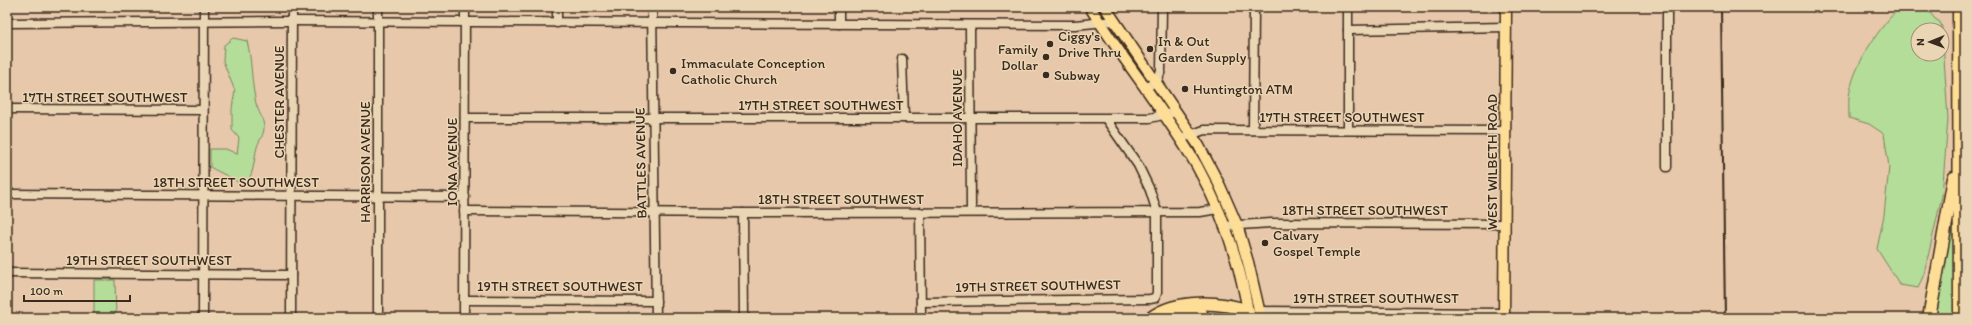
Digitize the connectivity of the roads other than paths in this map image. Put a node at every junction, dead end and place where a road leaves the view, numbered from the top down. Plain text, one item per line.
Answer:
1 (204, 7) edge
2 (292, 7) edge
3 (378, 7) edge
4 (465, 7) edge
5 (557, 7) edge
6 (652, 7) edge
7 (839, 7) edge
8 (1090, 7) edge
9 (1105, 7) edge
10 (1162, 7) edge
11 (1254, 7) edge
12 (1348, 7) edge
13 (1506, 7) edge
14 (1667, 7) edge
15 (1960, 7) edge
16 (204, 21) junction
17 (292, 21) junction
18 (1114, 21) junction
19 (378, 22) junction
20 (465, 22) junction
21 (7, 23) edge
22 (557, 23) junction
23 (1100, 23) junction
24 (652, 24) junction
25 (839, 24) junction
26 (970, 25) junction
27 (1506, 27) junction
28 (1348, 30) junction
29 (902, 59) dead end
30 (1155, 81) junction
31 (1146, 89) junction
32 (7, 109) edge
33 (203, 110) junction
34 (1176, 112) junction
35 (1164, 116) junction
36 (465, 118) junction
37 (653, 118) junction
38 (904, 118) junction
39 (971, 118) junction
40 (1106, 118) junction
41 (1253, 130) junction
42 (1348, 130) junction
43 (1506, 131) junction
44 (1191, 134) junction
45 (1960, 134) junction
46 (1180, 139) junction
47 (1667, 167) dead end
48 (7, 194) edge
49 (203, 195) junction
50 (291, 196) junction
51 (378, 196) junction
52 (465, 197) junction
53 (1218, 209) junction
54 (464, 211) junction
55 (654, 212) junction
56 (920, 212) junction
57 (970, 212) junction
58 (1158, 212) junction
59 (743, 213) junction
60 (1505, 224) junction
61 (1236, 225) junction
62 (1224, 226) junction
63 (7, 273) edge
64 (202, 275) junction
65 (291, 275) junction
66 (464, 300) junction
67 (656, 301) junction
68 (921, 302) junction
69 (1254, 315) edge
70 (1504, 316) edge
71 (203, 318) edge
72 (291, 318) edge
73 (378, 318) edge
74 (464, 318) edge
75 (656, 318) edge
76 (744, 318) edge
77 (921, 318) edge
78 (1151, 318) edge
79 (1166, 318) edge
80 (1930, 318) edge
81 (1960, 318) edge

1 - 16 street
2 - 17 street, CHESTER AVENUE
3 - 19 street, HARRISON AVENUE
4 - 20 street, IONA AVENUE
5 - 22 street
6 - 24 street, BATTLES AVENUE
7 - 25 street
8 - 23 main road
9 - 18 main road
10 - 30 street
11 - 41 street
12 - 28 street
13 - 27 main road, WEST WILBETH ROAD
14 - 47 street
15 - 45 highway
16 - 17 street
16 - 21 street
16 - 33 street
17 - 19 street
17 - 50 street, CHESTER AVENUE
18 - 23 street
18 - 30 main road
19 - 20 street
19 - 51 street, HARRISON AVENUE
20 - 22 street
20 - 36 street, IONA AVENUE
22 - 24 street
23 - 26 street
23 - 31 main road
24 - 25 street
24 - 37 street, BATTLES AVENUE
25 - 26 street
26 - 39 street, IDAHO AVENUE
27 - 28 street
27 - 43 main road, WEST WILBETH ROAD
28 - 42 street
29 - 38 street
30 - 31 street
30 - 34 main road
31 - 35 main road
32 - 33 street, 17TH STREET SOUTHWEST
33 - 49 street
34 - 35 street, 17TH STREET SOUTHWEST
34 - 44 main road
35 - 40 street, 17TH STREET SOUTHWEST
35 - 46 main road
36 - 37 street, 17TH STREET SOUTHWEST
36 - 52 street, IONA AVENUE
37 - 38 street, 17TH STREET SOUTHWEST
37 - 55 street, BATTLES AVENUE
38 - 39 street, 17TH STREET SOUTHWEST
39 - 40 street, 17TH STREET SOUTHWEST
39 - 57 street, IDAHO AVENUE
40 - 58 street
41 - 42 street, 17TH STREET SOUTHWEST
41 - 44 street, 17TH STREET SOUTHWEST
42 - 43 street, 17TH STREET SOUTHWEST
43 - 60 main road, WEST WILBETH ROAD
44 - 46 street, 17TH STREET SOUTHWEST
44 - 61 main road
45 - 80 highway
45 - 81 highway
46 - 53 main road
48 - 49 street, 18TH STREET SOUTHWEST
49 - 50 street, 18TH STREET SOUTHWEST
49 - 64 street
50 - 51 street, 18TH STREET SOUTHWEST
50 - 65 street, CHESTER AVENUE
51 - 52 street, 18TH STREET SOUTHWEST
51 - 73 street, HARRISON AVENUE
52 - 54 street, IONA AVENUE
53 - 58 street, 18TH STREET SOUTHWEST
53 - 62 main road
54 - 55 street, 18TH STREET SOUTHWEST
54 - 66 street, IONA AVENUE
55 - 59 street, 18TH STREET SOUTHWEST
55 - 67 street, BATTLES AVENUE
56 - 57 street, 18TH STREET SOUTHWEST
56 - 59 street, 18TH STREET SOUTHWEST
56 - 68 street
57 - 58 street, 18TH STREET SOUTHWEST
58 - 68 street, 19TH STREET SOUTHWEST
59 - 76 street
60 - 61 street, 18TH STREET SOUTHWEST
60 - 70 main road, WEST WILBETH ROAD
61 - 62 street, 18TH STREET SOUTHWEST
61 - 69 main road
62 - 69 main road
63 - 64 street, 19TH STREET SOUTHWEST
64 - 65 street, 19TH STREET SOUTHWEST
64 - 71 street
65 - 72 street, CHESTER AVENUE
66 - 67 street, 19TH STREET SOUTHWEST
66 - 74 street, IONA AVENUE
67 - 75 street, BATTLES AVENUE
68 - 77 street
69 - 70 street, 19TH STREET SOUTHWEST
69 - 78 highway
69 - 79 highway

